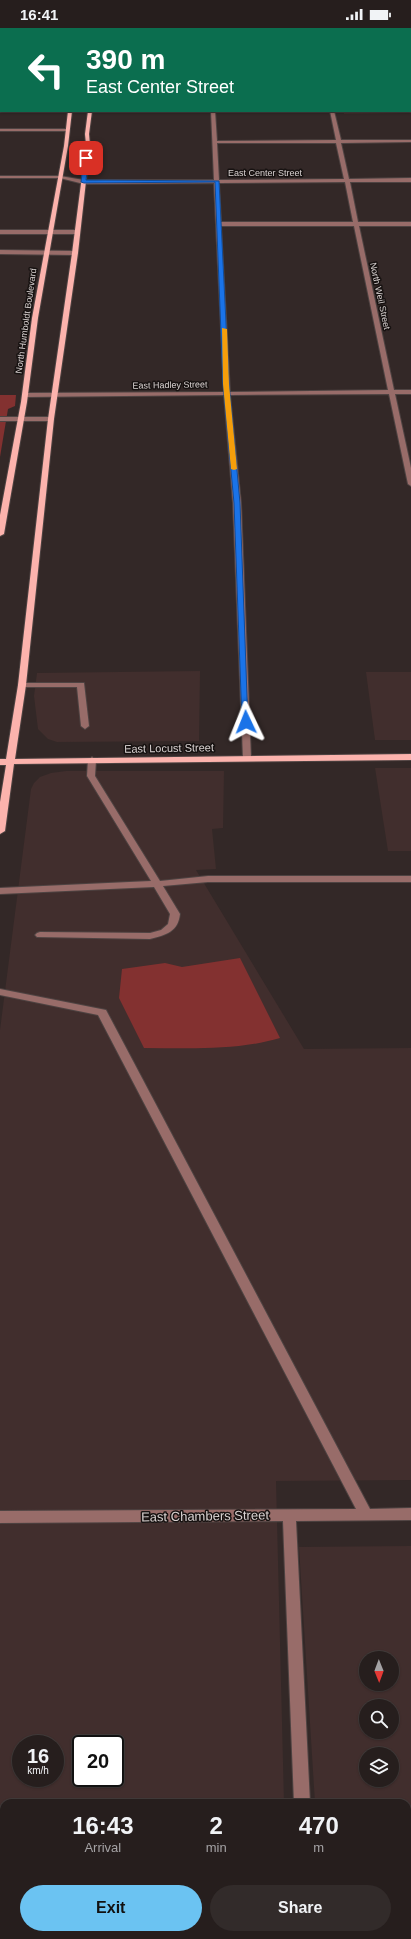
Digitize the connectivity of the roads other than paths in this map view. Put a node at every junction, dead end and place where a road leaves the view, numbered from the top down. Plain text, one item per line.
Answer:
1 (70, 112) edge
2 (90, 112) edge
3 (213, 112) edge
4 (332, 112) edge
5 (0, 130) edge
6 (67, 130) junction
7 (338, 141) junction
8 (411, 141) edge
9 (215, 142) junction
10 (0, 177) edge
11 (60, 177) junction
12 (411, 180) edge
13 (217, 181) junction
14 (346, 181) junction
15 (84, 182) junction
16 (220, 224) junction
17 (356, 224) junction
18 (411, 224) edge
19 (0, 232) edge
20 (77, 232) junction
21 (49, 233) junction
22 (0, 252) edge
23 (46, 253) junction
24 (75, 253) junction
25 (391, 392) junction
26 (411, 392) edge
27 (227, 393) junction
28 (26, 394) junction
29 (54, 395) junction
30 (0, 419) edge
31 (21, 419) junction
32 (50, 419) junction
33 (411, 484) edge
34 (0, 534) edge
35 (22, 685) junction
36 (85, 726) dead end
37 (411, 757) edge
38 (247, 758) junction
39 (92, 760) junction
40 (5, 762) edge
41 (0, 832) edge
42 (411, 878) edge
43 (157, 884) junction
44 (0, 891) edge
45 (40, 935) dead end
46 (0, 992) edge
47 (366, 1514) junction
48 (411, 1514) edge
49 (289, 1515) junction
50 (0, 1517) edge
51 (302, 1799) edge

1 - 6 main road, North Humboldt Boulevard
2 - 15 main road
3 - 9 street
4 - 7 street, North Weil Street
5 - 6 street
6 - 11 main road, North Humboldt Boulevard
7 - 8 street
7 - 9 street
7 - 14 street, North Weil Street
9 - 13 street
10 - 11 street, East Center Street
11 - 15 street, East Center Street
11 - 21 main road, North Humboldt Boulevard
12 - 14 street, East Center Street
13 - 14 street, East Center Street
13 - 15 street, East Center Street
13 - 16 street
14 - 17 street, North Weil Street
15 - 20 main road
16 - 17 street
16 - 27 street
17 - 18 street
17 - 25 street, North Weil Street
19 - 21 street
20 - 21 street
20 - 24 main road
21 - 23 main road, North Humboldt Boulevard
22 - 23 street
23 - 24 street
23 - 28 main road, North Humboldt Boulevard
24 - 29 main road
25 - 26 street, East Hadley Street
25 - 27 street, East Hadley Street
25 - 33 street, North Weil Street
27 - 29 street, East Hadley Street
27 - 38 street
28 - 29 street, East Hadley Street
28 - 31 main road, North Humboldt Boulevard
29 - 32 main road
30 - 31 street
31 - 32 street
31 - 34 main road, North Humboldt Boulevard
32 - 35 main road
35 - 36 street
35 - 40 main road
37 - 38 main road, East Locust Street
38 - 39 main road, East Locust Street
39 - 40 main road, East Locust Street
39 - 43 street
40 - 41 main road
42 - 43 street
43 - 44 street
43 - 45 street
46 - 47 street
47 - 48 street, East Chambers Street
47 - 49 street, East Chambers Street
49 - 50 street, East Chambers Street
49 - 51 street

